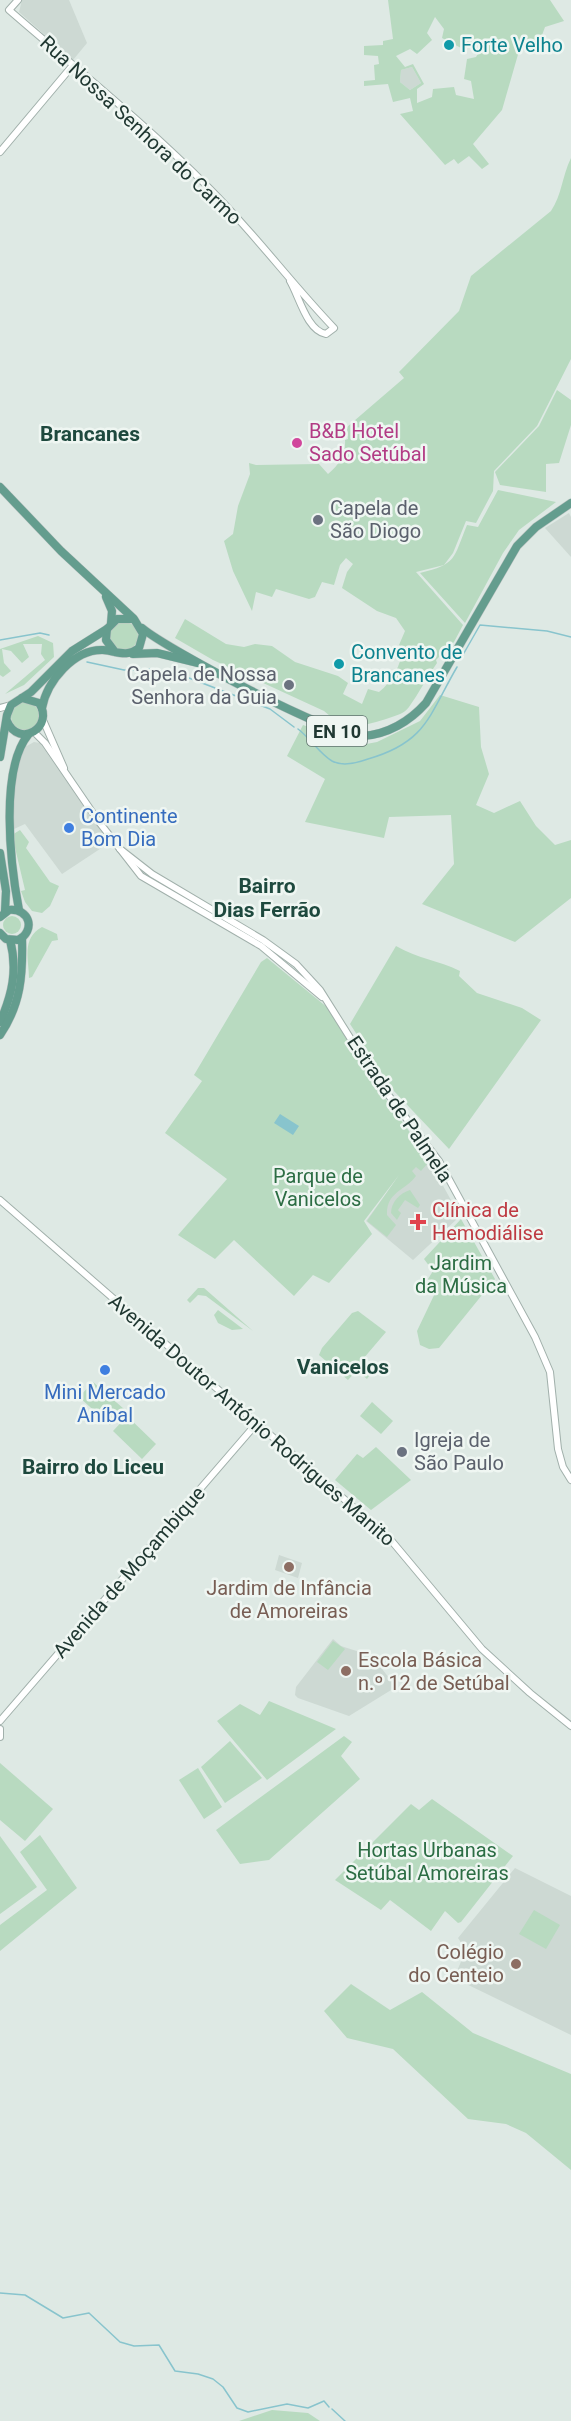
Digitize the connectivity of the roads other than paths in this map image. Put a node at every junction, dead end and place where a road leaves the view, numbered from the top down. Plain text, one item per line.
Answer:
1 (18, 0) edge
2 (73, 65) junction
3 (0, 152) edge
4 (290, 281) junction
5 (0, 487) edge
6 (571, 503) edge
7 (100, 589) junction
8 (109, 626) junction
9 (140, 626) junction
10 (115, 652) junction
11 (128, 654) junction
12 (205, 665) junction
13 (22, 698) junction
14 (11, 705) junction
15 (0, 708) edge
16 (42, 708) junction
17 (3, 717) edge
18 (43, 720) junction
19 (31, 734) junction
20 (0, 757) edge
21 (64, 768) junction
22 (0, 853) edge
23 (19, 910) junction
24 (3, 914) edge
25 (0, 934) edge
26 (22, 938) junction
27 (10, 940) junction
28 (0, 1022) edge
29 (0, 1035) edge
30 (0, 1200) edge
31 (257, 1423) junction
32 (571, 1480) edge
33 (0, 1721) edge
34 (571, 1726) edge
35 (0, 1729) edge
36 (0, 1737) edge

1 - 2 street, Rua Nossa Senhora do Carmo
2 - 3 street
2 - 4 street, Rua Nossa Senhora do Carmo
4 - 4 street
5 - 7 main road
6 - 12 main road, EN 10
7 - 8 main road
7 - 9 main road
8 - 9 main road
8 - 10 main road
8 - 13 main road
9 - 11 main road
9 - 12 main road, EN 10
10 - 11 main road, EN 10
10 - 16 main road, EN 10
11 - 12 main road, EN 10
13 - 14 main road
13 - 16 main road
14 - 15 street
14 - 17 main road
16 - 18 main road, EN 10
17 - 19 main road
17 - 20 main road
18 - 19 main road
18 - 21 street, Estrada de Palmela
19 - 21 street, Estrada de Palmela
19 - 23 main road
21 - 32 street, Estrada de Palmela
22 - 24 main road
23 - 24 main road
23 - 26 main road
25 - 27 main road
26 - 27 main road
26 - 29 main road
27 - 28 main road
30 - 31 street, Avenida Doutor António Rodrigues Manito
31 - 33 street, Avenida de Moçambique
31 - 34 street, Avenida Doutor António Rodrigues Manito
35 - 36 street

